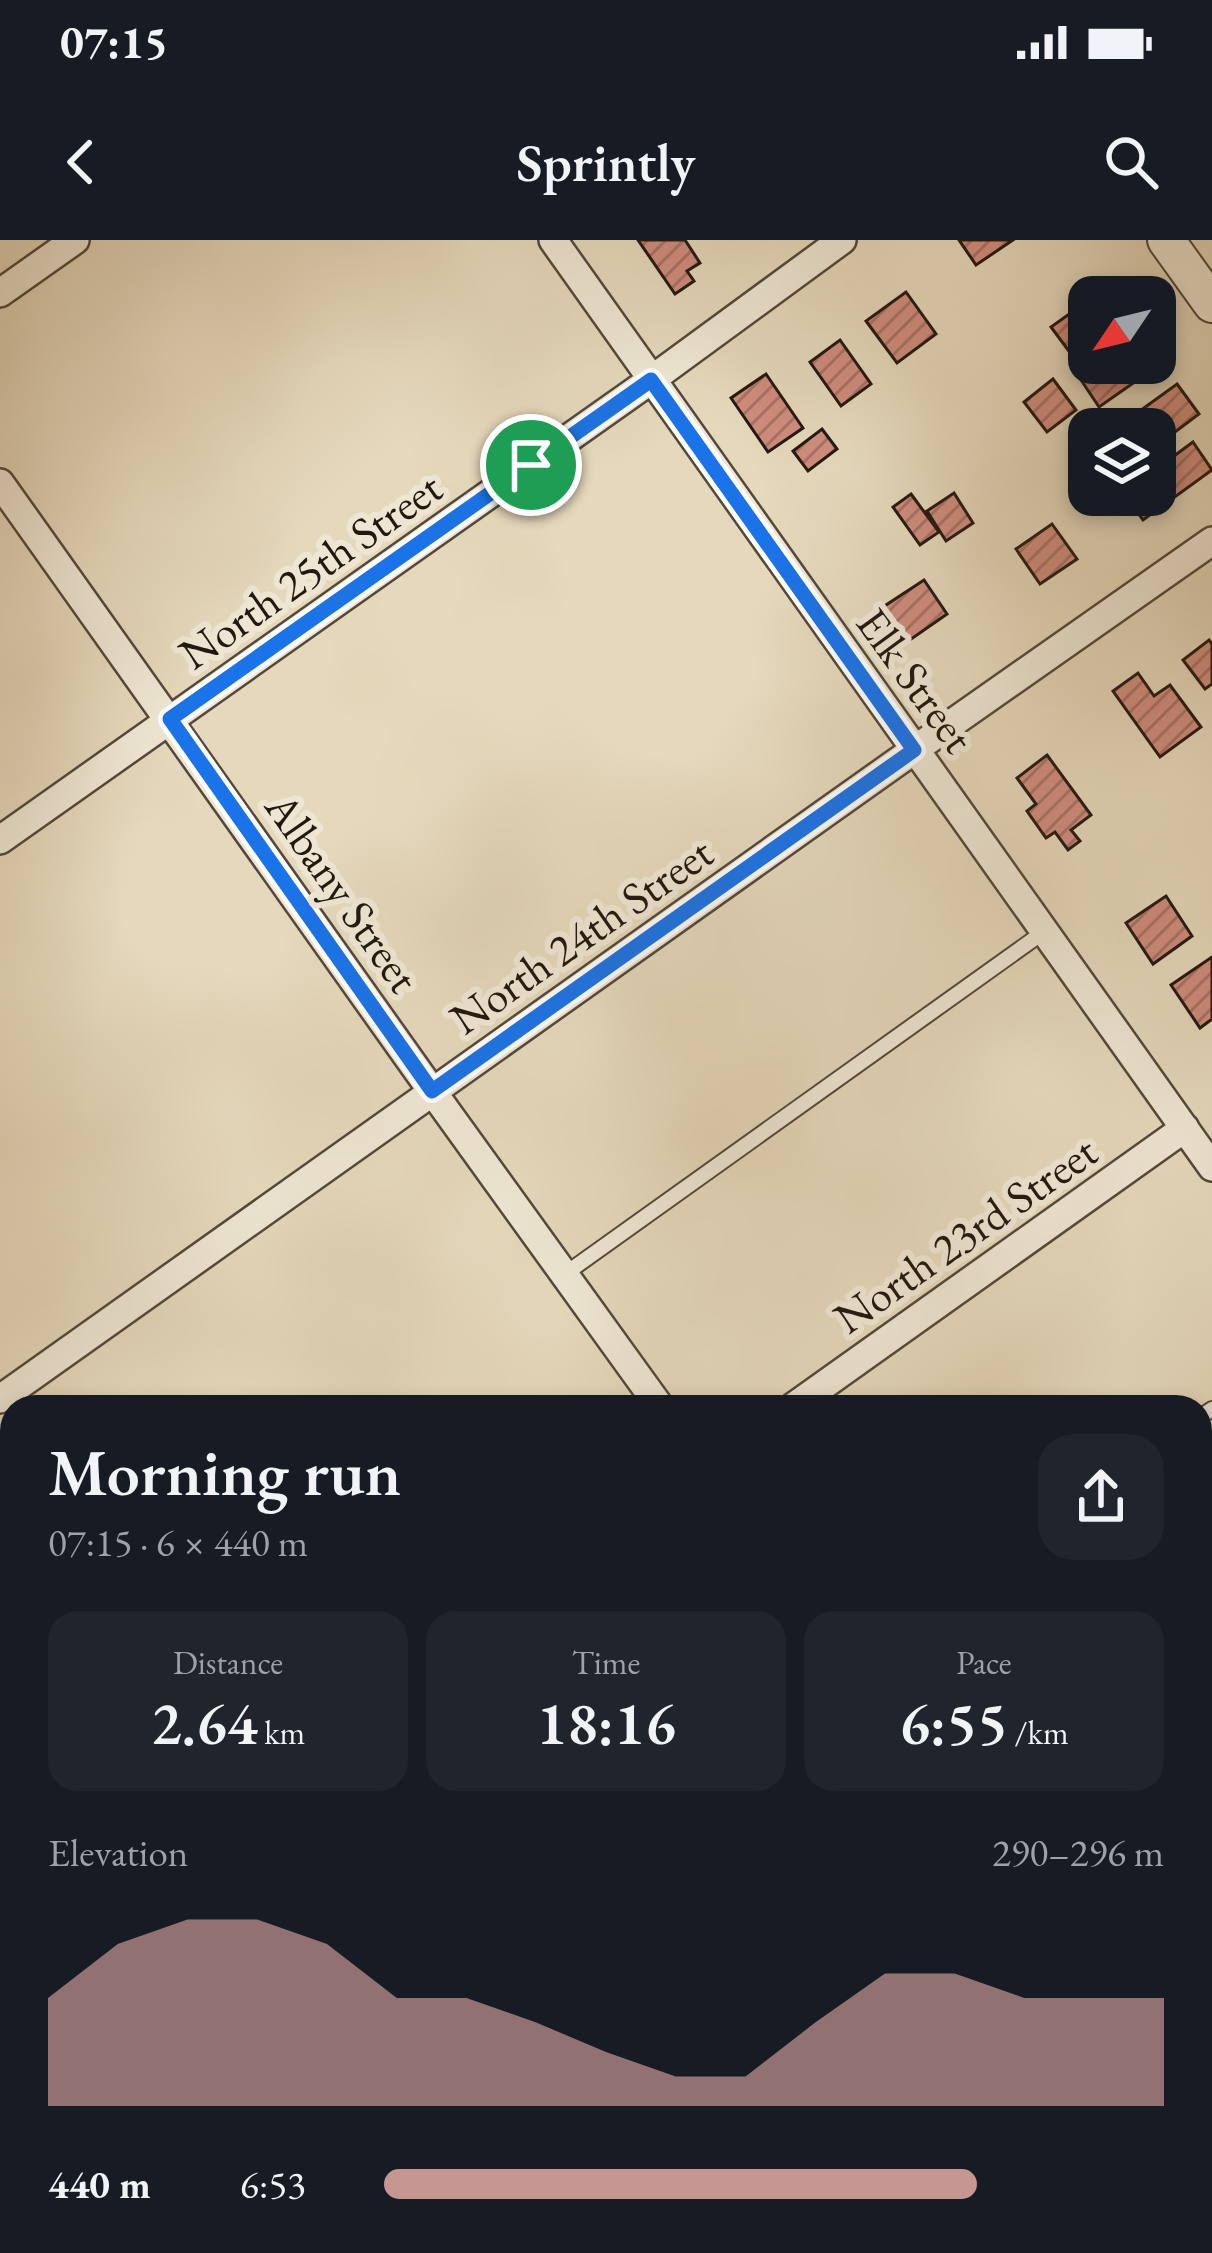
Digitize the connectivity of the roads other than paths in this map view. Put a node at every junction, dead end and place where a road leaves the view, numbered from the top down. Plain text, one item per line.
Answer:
1 (553, 240) edge
2 (842, 240) edge
3 (1166, 240) edge
4 (58, 245) edge
5 (0, 293) edge
6 (1212, 304) edge
7 (651, 380) junction
8 (0, 483) edge
9 (1212, 542) edge
10 (170, 719) junction
11 (914, 750) junction
12 (0, 840) edge
13 (1046, 931) junction
14 (432, 1091) junction
15 (1185, 1129) junction
16 (1212, 1167) edge
17 (565, 1274) junction
18 (7, 1395) edge
19 (651, 1395) edge
20 (810, 1395) edge

1 - 7 street, Elk Street
2 - 7 street, North 25th Street
3 - 6 street
4 - 5 street
7 - 10 street, North 25th Street
7 - 11 street, Elk Street
8 - 10 street, Albany Street
9 - 11 street, North 24th Street
10 - 12 street, North 25th Street
10 - 14 street, Albany Street
11 - 13 street, Elk Street
11 - 14 street, North 24th Street
13 - 15 street, Elk Street
13 - 17 lane
14 - 17 street, Albany Street
14 - 18 street, North 24th Street
15 - 16 street, Elk Street
15 - 20 street, North 23rd Street
17 - 19 street, Albany Street

